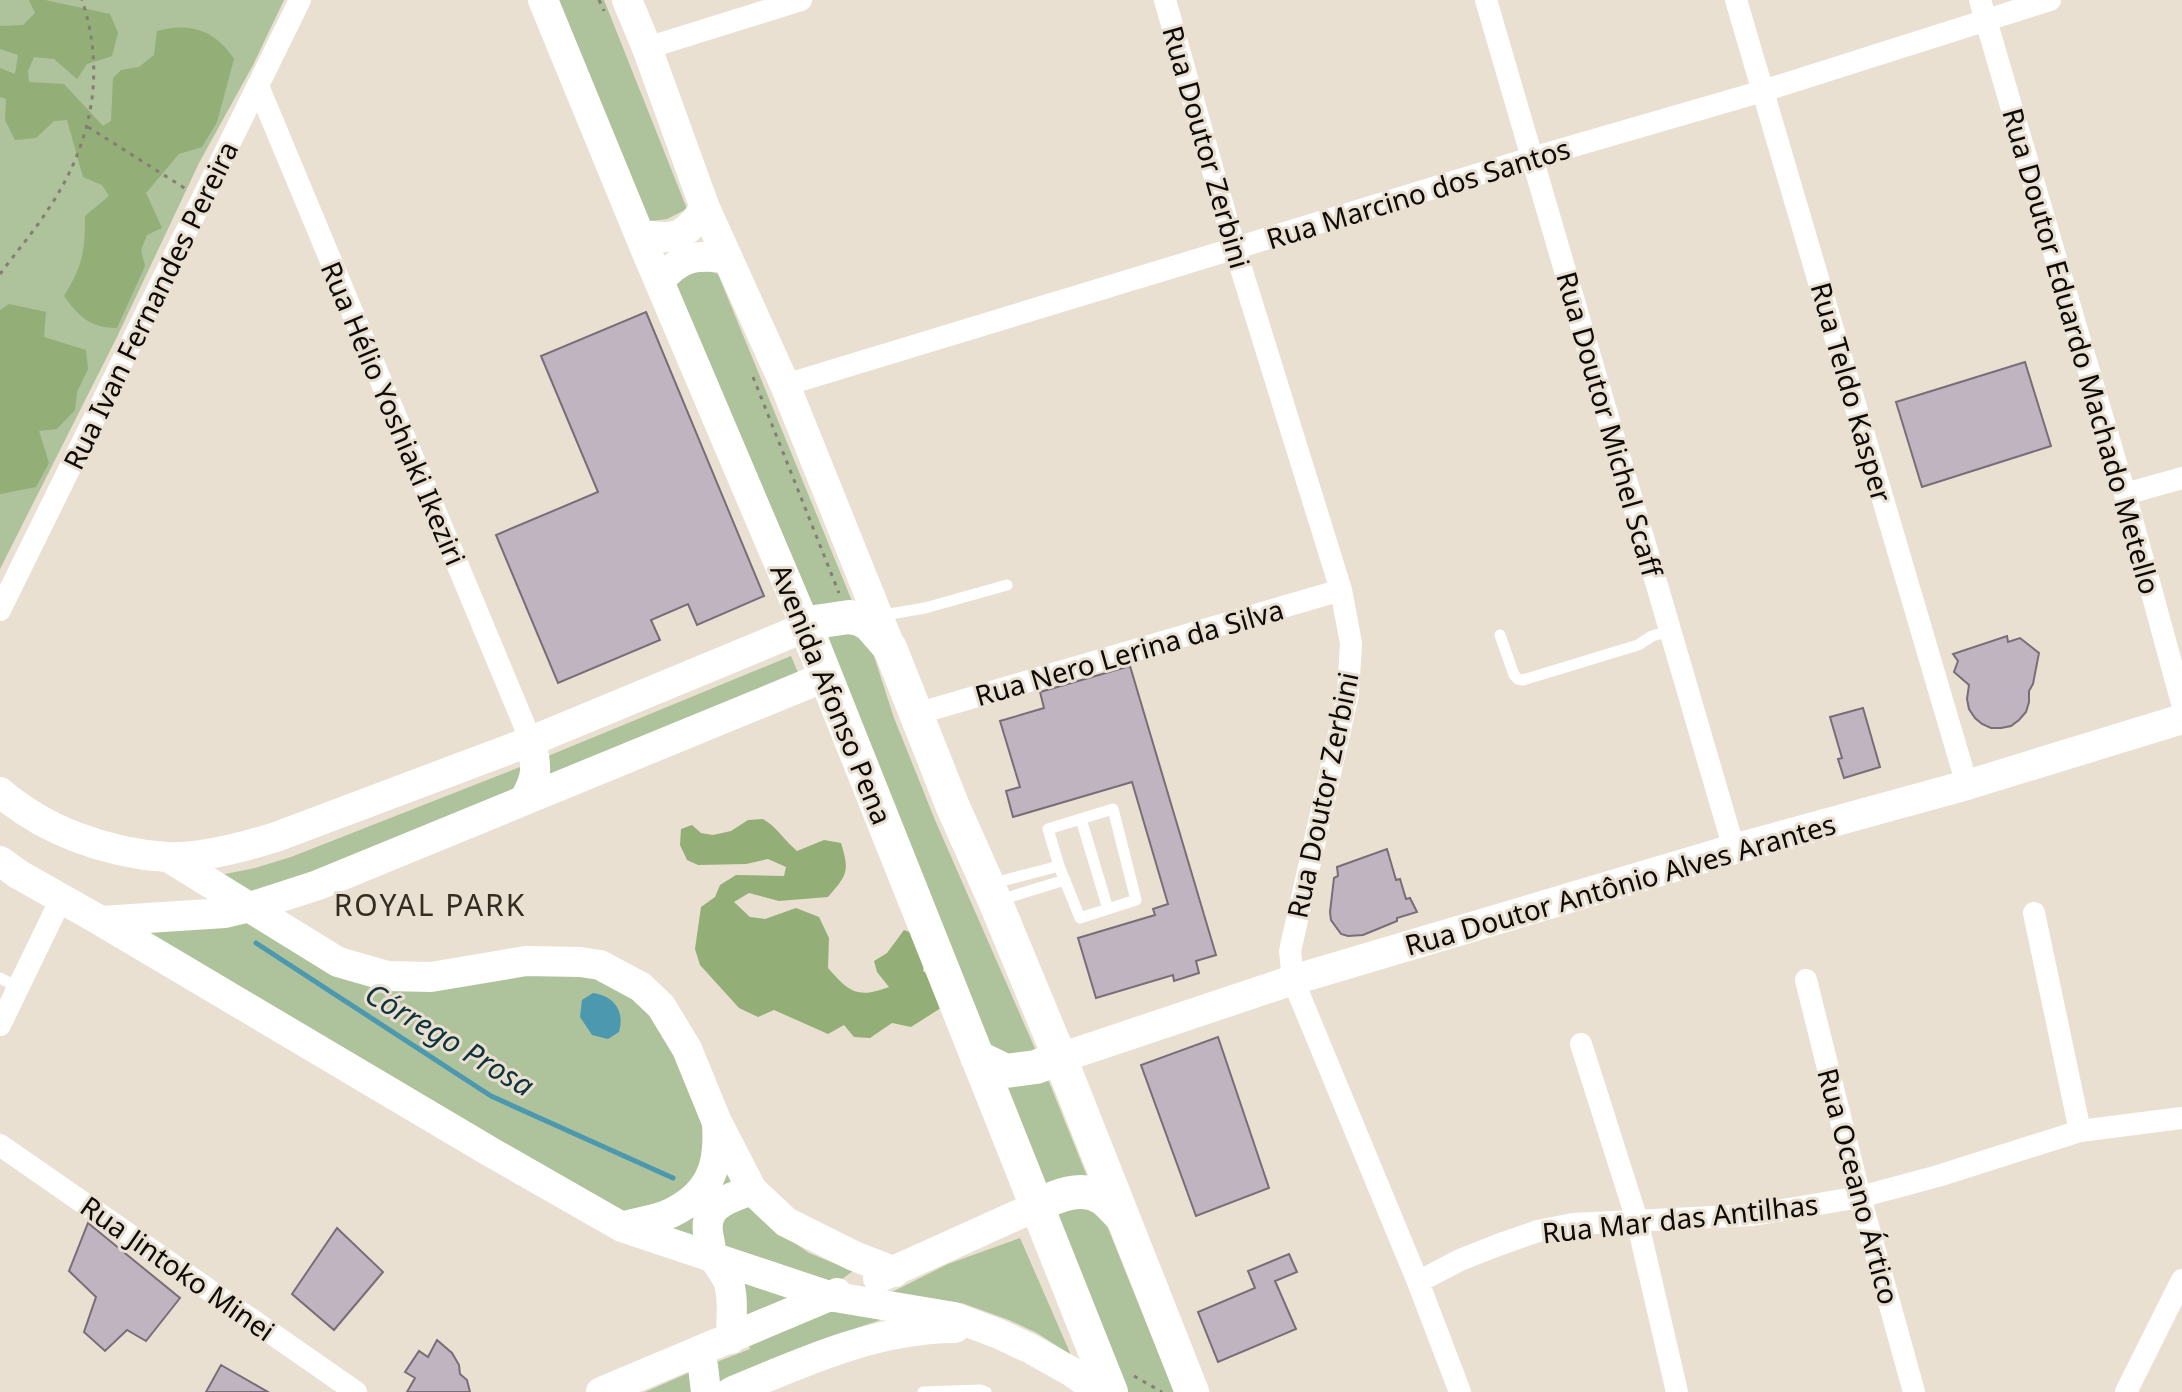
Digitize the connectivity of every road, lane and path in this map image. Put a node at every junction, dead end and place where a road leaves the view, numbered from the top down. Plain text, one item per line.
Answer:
1 (82, 0) edge
2 (300, 0) edge
3 (543, 0) edge
4 (627, 0) edge
5 (801, 0) edge
6 (1165, 0) edge
7 (1486, 0) edge
8 (1736, 0) edge
9 (2050, 0) edge
10 (1983, 10) edge
11 (647, 48) junction
12 (258, 86) junction
13 (1763, 91) junction
14 (88, 127) junction
15 (1532, 158) junction
16 (202, 200) junction
17 (705, 208) junction
18 (640, 234) junction
19 (1235, 249) junction
20 (728, 258) junction
21 (0, 274) edge
22 (660, 281) junction
23 (785, 385) junction
24 (2182, 478) edge
25 (2125, 494) junction
26 (1007, 585) dead end
27 (1341, 590) junction
28 (0, 610) edge
29 (878, 616) junction
30 (806, 627) junction
31 (1671, 631) junction
32 (1500, 635) dead end
33 (890, 648) junction
34 (827, 676) junction
35 (2182, 703) edge
36 (916, 714) junction
37 (2182, 719) edge
38 (531, 741) junction
39 (1967, 785) junction
40 (0, 792) edge
41 (524, 800) junction
42 (1081, 819) junction
43 (1734, 849) junction
44 (168, 857) junction
45 (0, 861) edge
46 (1059, 866) junction
47 (1065, 880) junction
48 (991, 893) junction
49 (61, 899) junction
50 (250, 907) junction
51 (1108, 909) junction
52 (2034, 913) dead end
53 (101, 921) junction
54 (1293, 980) junction
55 (1806, 980) dead end
56 (9, 983) edge
57 (0, 1025) edge
58 (1581, 1044) dead end
59 (977, 1057) junction
60 (1060, 1058) junction
61 (2182, 1118) edge
62 (716, 1120) junction
63 (2080, 1131) junction
64 (0, 1145) edge
65 (752, 1190) junction
66 (1860, 1197) junction
67 (1037, 1206) junction
68 (1122, 1217) junction
69 (1637, 1220) junction
70 (622, 1227) junction
71 (713, 1257) junction
72 (895, 1272) junction
73 (2182, 1280) edge
74 (1418, 1282) junction
75 (829, 1296) junction
76 (981, 1328) junction
77 (731, 1339) junction
78 (699, 1352) junction
79 (356, 1392) edge
80 (601, 1392) edge
81 (706, 1392) edge
82 (731, 1392) edge
83 (923, 1392) edge
84 (986, 1392) edge
85 (1100, 1392) edge
86 (1111, 1392) edge
87 (1192, 1392) edge
88 (1460, 1392) edge
89 (1677, 1392) edge
90 (1914, 1392) edge
91 (2126, 1392) edge

1 - 14 path
2 - 12 street, Rua Ivan Fernandes Pereira
3 - 18 main road, Avenida Afonso Pena
4 - 11 main road
5 - 11 street
6 - 19 street, Rua Doutor Zerbini
7 - 15 street, Rua Doutor Michel Scaff
8 - 13 street, Rua Teldo Kasper
9 - 10 street, Rua Marcino dos Santos
10 - 13 street, Rua Marcino dos Santos
10 - 25 street, Rua Doutor Eduardo Machado Metello
11 - 17 main road
12 - 16 street, Rua Ivan Fernandes Pereira
12 - 38 street, Rua Hélio Yoshiaki Ikeziri
13 - 15 street, Rua Marcino dos Santos
13 - 39 street, Rua Teldo Kasper
14 - 16 path
14 - 21 path
15 - 19 street, Rua Marcino dos Santos
15 - 31 street, Rua Doutor Michel Scaff
16 - 28 street, Rua Ivan Fernandes Pereira
17 - 18 main road
17 - 20 main road
18 - 22 main road, Avenida Afonso Pena
19 - 23 street, Rua Marcino dos Santos
19 - 27 street, Rua Doutor Zerbini
20 - 22 main road
20 - 23 main road
22 - 30 main road, Avenida Afonso Pena
23 - 29 main road
24 - 25 street
25 - 35 street, Rua Doutor Eduardo Machado Metello
26 - 29 lane
27 - 36 street, Rua Nero Lerina da Silva
27 - 54 street, Rua Doutor Zerbini
29 - 33 main road
30 - 33 main road
30 - 34 main road, Avenida Afonso Pena
30 - 38 main road
31 - 32 lane
31 - 43 street, Rua Doutor Michel Scaff
33 - 36 main road
34 - 41 main road
34 - 59 main road, Avenida Afonso Pena
36 - 48 main road
37 - 39 main road, Rua Doutor Antônio Alves Arantes
38 - 41 main road
38 - 44 main road
39 - 43 main road, Rua Doutor Antônio Alves Arantes
40 - 44 main road
41 - 50 main road
42 - 46 lane
42 - 51 lane
42 - 51 lane
43 - 54 main road, Rua Doutor Antônio Alves Arantes
44 - 50 main road
45 - 49 main road
46 - 47 lane
46 - 48 lane
47 - 48 lane
47 - 51 lane
48 - 60 main road
49 - 53 main road
49 - 56 street
50 - 53 main road
50 - 62 main road
52 - 63 street
53 - 70 main road
54 - 60 main road, Rua Doutor Antônio Alves Arantes
54 - 74 street, Rua Doutor Zerbini
55 - 66 street, Rua Oceano Ártico
56 - 57 street
58 - 69 street
59 - 60 main road
59 - 67 main road, Avenida Afonso Pena
60 - 68 main road
61 - 63 street, Rua Mar das Antilhas
62 - 65 main road
62 - 70 main road
63 - 66 street, Rua Mar das Antilhas
64 - 79 street, Rua Jintoko Minei
65 - 71 main road
65 - 72 main road
66 - 69 street, Rua Mar das Antilhas
66 - 90 street, Rua Oceano Ártico
67 - 68 main road
67 - 72 main road
67 - 86 main road, Avenida Afonso Pena
68 - 87 main road
69 - 74 street, Rua Mar das Antilhas
69 - 89 street
70 - 71 main road
71 - 75 main road
71 - 77 main road
72 - 75 main road
73 - 91 street
74 - 88 street, Rua Doutor Zerbini
75 - 76 main road
75 - 77 main road
76 - 82 main road
76 - 85 main road
77 - 78 main road
78 - 80 main road
78 - 81 main road
83 - 84 lane

